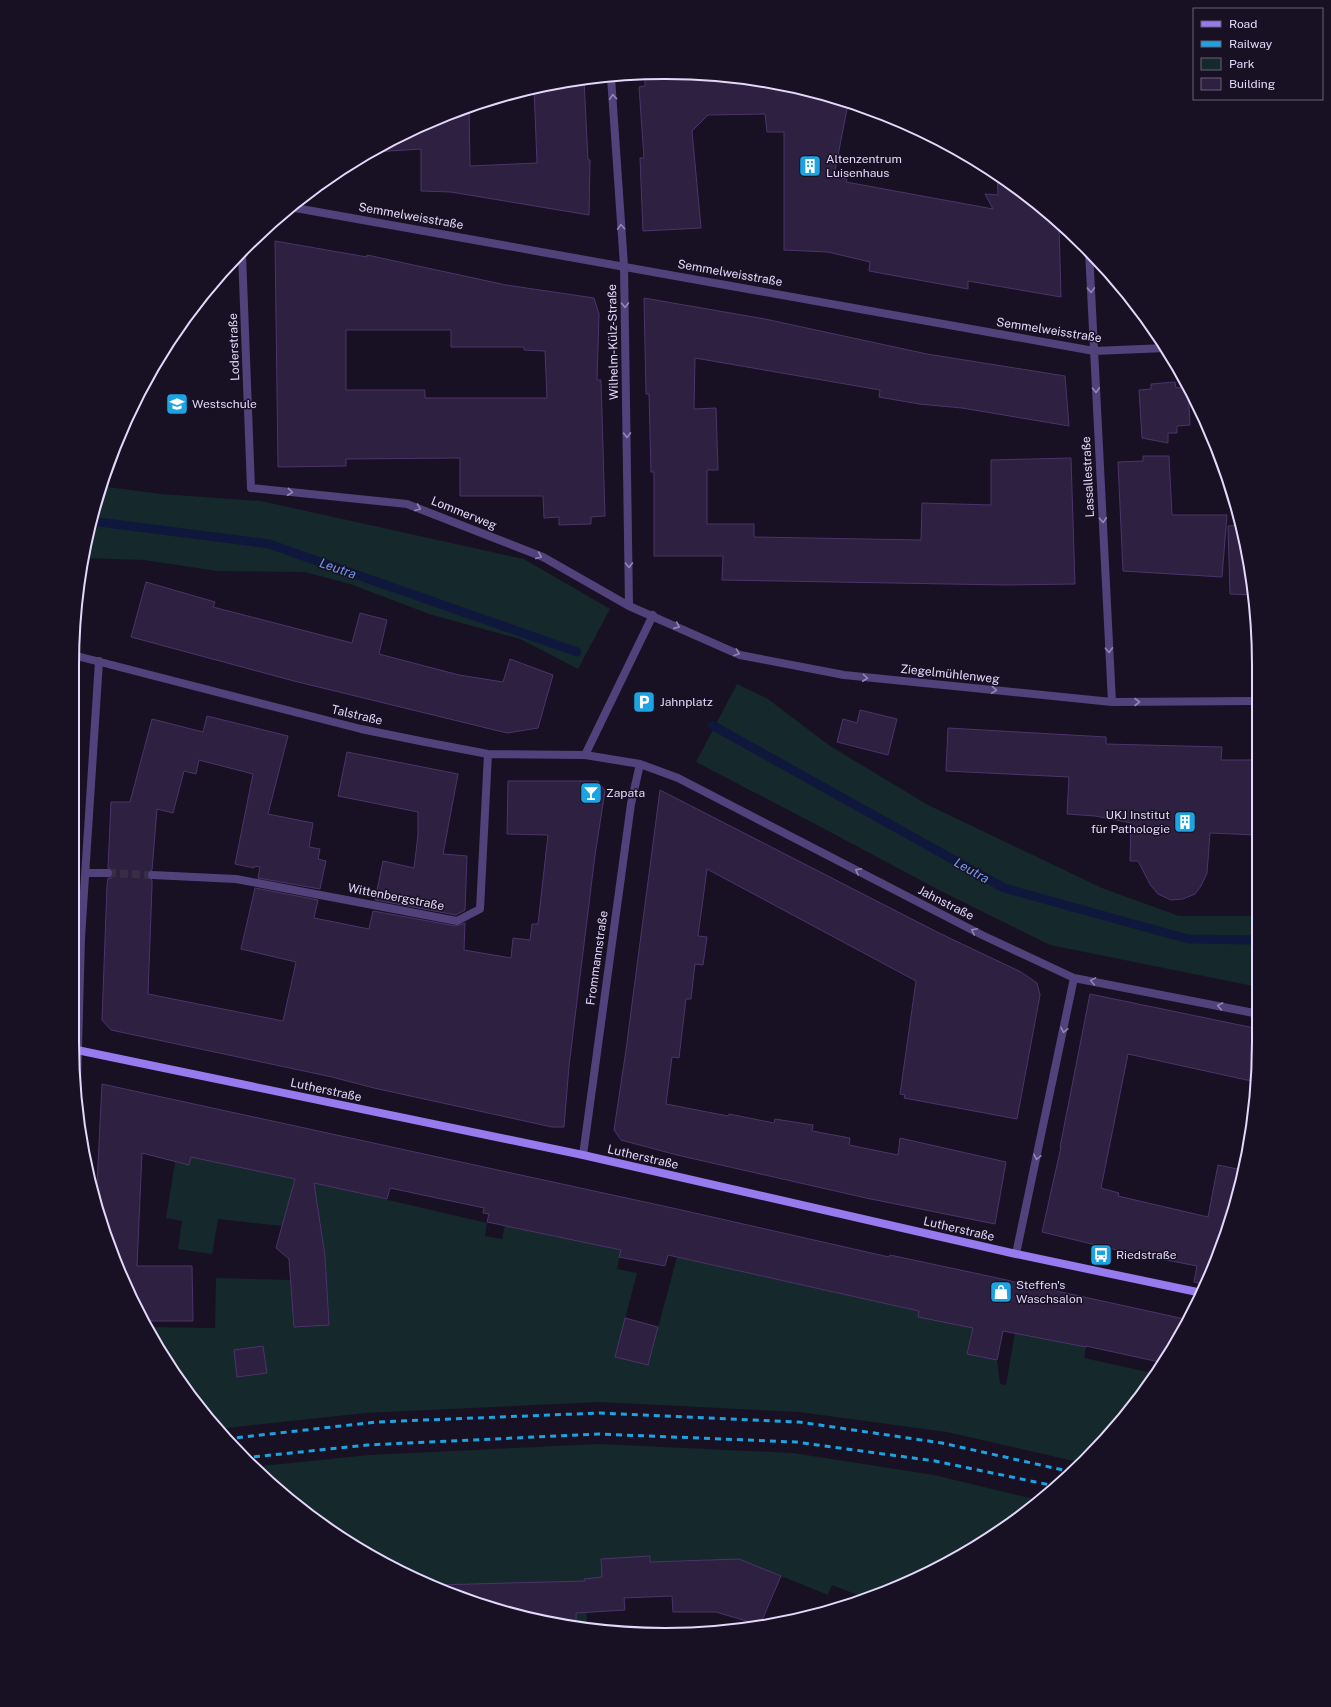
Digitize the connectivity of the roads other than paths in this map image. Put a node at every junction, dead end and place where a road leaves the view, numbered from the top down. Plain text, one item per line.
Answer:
1 (611, 82) edge
2 (298, 208) edge
3 (242, 260) edge
4 (1090, 261) edge
5 (624, 266) junction
6 (1158, 348) edge
7 (1094, 351) junction
8 (251, 488) joint
9 (629, 606) junction
10 (653, 615) junction
11 (79, 656) edge
12 (98, 661) junction
13 (1252, 701) edge
14 (1112, 702) junction
15 (488, 754) junction
16 (585, 755) junction
17 (640, 764) junction
18 (86, 873) junction
19 (108, 873) tunnel mouth
20 (152, 875) tunnel mouth
21 (79, 932) edge
22 (1074, 978) junction
23 (1252, 1013) edge
24 (79, 1050) edge
25 (582, 1155) junction
26 (1016, 1254) junction
27 (1196, 1292) edge

5 -> 1 street, Wilhelm-Külz-Straße
2 - 5 street, Semmelweisstraße
3 - 8 street, Loderstraße
4 -> 7 street, Lassallestraße
5 - 7 street, Semmelweisstraße
5 -> 9 street, Wilhelm-Külz-Straße
6 - 7 street, Semmelweisstraße
7 -> 14 street, Lassallestraße
8 -> 9 street, Lommerweg
9 - 10 street, Lommerweg
10 -> 14 street, Ziegelmühlenweg
10 - 16 street
11 - 12 street, Talstraße
12 - 15 street, Talstraße
12 - 18 street
14 -> 13 street, Ziegelmühlenweg
15 - 16 street, Talstraße
15 - 20 street, Wittenbergstraße
16 - 17 street, Talstraße
22 -> 17 street, Jahnstraße
17 - 25 street, Frommannstraße
18 - 19 street
18 - 21 street
23 -> 22 street, Jahnstraße
22 -> 26 street
24 - 25 street, Lutherstraße
25 - 26 street, Lutherstraße
26 - 27 street, Lutherstraße

